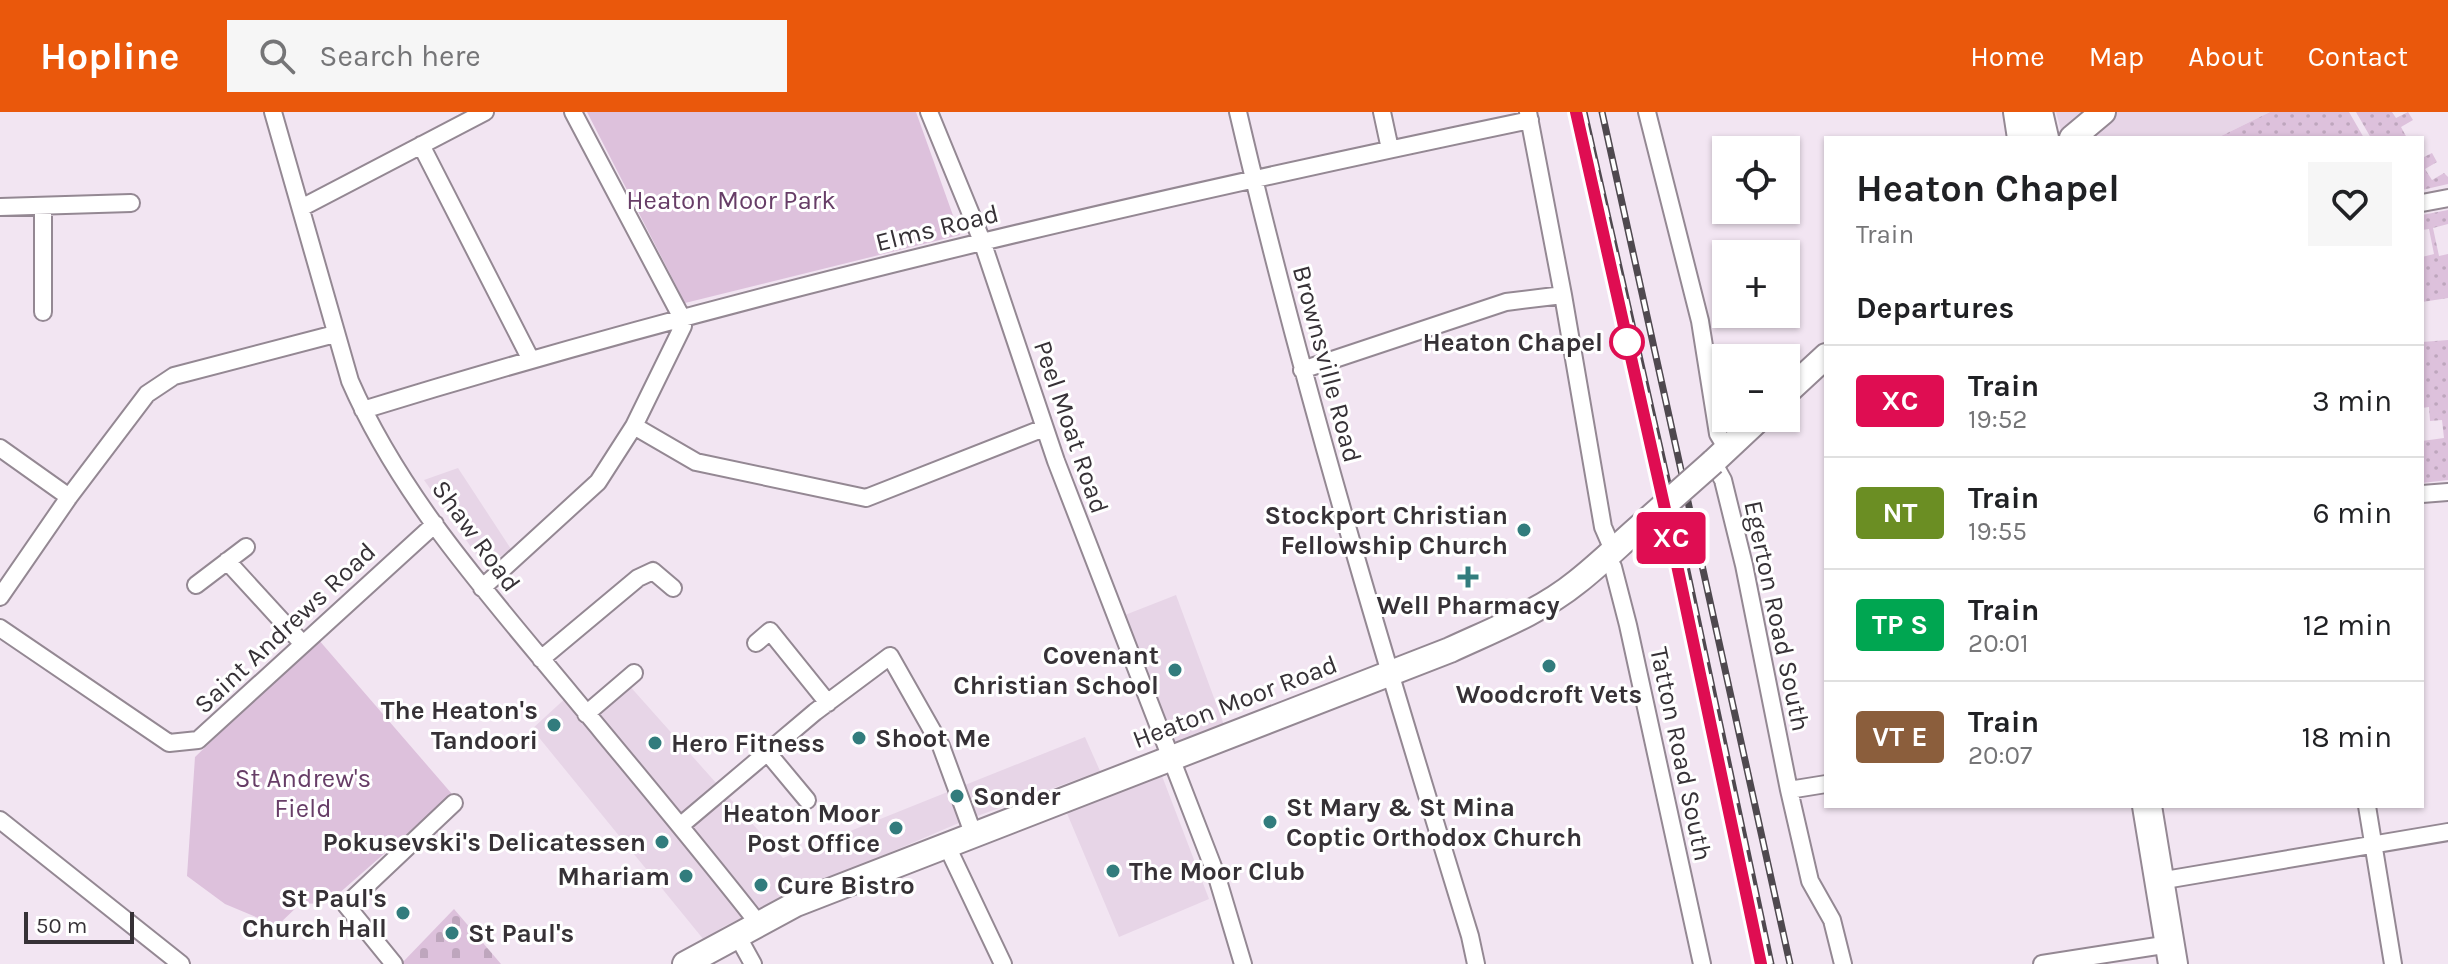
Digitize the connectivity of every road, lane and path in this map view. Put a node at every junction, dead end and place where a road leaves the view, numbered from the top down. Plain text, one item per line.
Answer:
1 (273, 112) edge
2 (485, 112) edge
3 (573, 112) edge
4 (929, 112) edge
5 (1238, 112) edge
6 (1382, 112) edge
7 (1647, 112) edge
8 (2018, 112) edge
9 (2038, 112) edge
10 (2103, 112) edge
11 (1529, 116) edge
12 (2022, 136) edge
13 (2044, 136) edge
14 (2074, 136) edge
15 (421, 145) junction
16 (1390, 149) junction
17 (1254, 178) junction
18 (2448, 198) edge
19 (131, 203) dead end
20 (2424, 203) edge
21 (0, 207) edge
22 (43, 208) junction
23 (301, 208) junction
24 (982, 241) junction
25 (1563, 295) junction
26 (43, 312) dead end
27 (682, 318) junction
28 (335, 334) junction
29 (530, 358) junction
30 (1824, 358) edge
31 (1302, 370) junction
32 (1800, 380) edge
33 (363, 410) junction
34 (634, 426) junction
35 (1044, 428) junction
36 (1745, 432) edge
37 (0, 448) edge
38 (1720, 455) junction
39 (2448, 492) edge
40 (2424, 494) edge
41 (69, 497) junction
42 (435, 524) junction
43 (246, 547) dead end
44 (1609, 554) junction
45 (227, 561) junction
46 (196, 585) dead end
47 (482, 588) junction
48 (673, 588) dead end
49 (0, 597) edge
50 (0, 628) edge
51 (302, 643) junction
52 (756, 643) dead end
53 (541, 659) junction
54 (634, 673) dead end
55 (1390, 673) junction
56 (828, 703) junction
57 (586, 714) junction
58 (767, 752) junction
59 (1169, 757) junction
60 (1824, 784) edge
61 (1789, 790) junction
62 (807, 800) dead end
63 (454, 803) dead end
64 (2147, 808) edge
65 (2367, 808) edge
66 (0, 820) edge
67 (680, 826) junction
68 (2448, 832) edge
69 (973, 833) junction
70 (946, 844) junction
71 (2373, 844) junction
72 (2159, 881) junction
73 (758, 923) junction
74 (737, 935) junction
75 (2171, 954) edge
76 (181, 964) edge
77 (394, 964) edge
78 (685, 964) edge
79 (753, 964) edge
80 (1003, 964) edge
81 (1243, 964) edge
82 (1476, 964) edge
83 (1702, 964) edge
84 (1843, 964) edge
85 (2042, 964) edge
86 (2393, 964) edge

1 - 23 street, Shaw Road
2 - 15 street
3 - 27 street
4 - 24 street, Peel Moat Road
5 - 17 street, Brownsville Road
6 - 16 street
7 - 38 street, Egerton Road South
8 - 12 highway
9 - 13 highway
10 - 14 main road
11 - 16 street, Elms Road
11 - 25 street, Tatton Road South
15 - 23 street
15 - 29 street
16 - 17 street, Elms Road
17 - 24 street, Elms Road
17 - 31 street, Brownsville Road
18 - 20 street
19 - 22 street
21 - 22 street
22 - 26 street
23 - 28 street, Shaw Road
24 - 27 street, Elms Road
24 - 35 street, Peel Moat Road
25 - 31 street
25 - 44 street, Tatton Road South
27 - 29 street, Elms Road
27 - 34 street
28 - 33 street, Shaw Road
28 - 41 street
29 - 33 street, Elms Road
30 - 32 main road
31 - 55 street, Brownsville Road
33 - 42 street, Shaw Road
34 - 35 street
34 - 47 street
35 - 59 street, Peel Moat Road
36 - 38 main road, Heaton Moor Road
37 - 41 street
38 - 44 main road, Heaton Moor Road, bridge
38 - 61 street, Egerton Road South
39 - 40 street
41 - 49 street
42 - 47 street, Shaw Road
42 - 51 street, Saint Andrews Road
43 - 45 street
44 - 55 main road, Heaton Moor Road
44 - 83 street, Tatton Road South
45 - 46 street
45 - 51 street
47 - 53 street, Shaw Road
48 - 53 street
50 - 51 street, Saint Andrews Road
52 - 56 street
53 - 57 street, Shaw Road
54 - 57 street
55 - 59 main road, Heaton Moor Road
55 - 82 street, Brownsville Road
56 - 58 street
56 - 69 street
57 - 67 street, Shaw Road
58 - 62 street
58 - 67 street
59 - 69 main road, Heaton Moor Road
59 - 81 street, Peel Moat Road
60 - 61 street
61 - 84 street, Egerton Road South
63 - 77 street
64 - 72 highway
65 - 71 street
66 - 76 street
67 - 73 street, Shaw Road
68 - 71 street
69 - 70 main road, Heaton Moor Road
70 - 73 main road, Heaton Moor Road
70 - 80 street
71 - 72 street
71 - 86 street
72 - 75 highway
73 - 74 main road, Heaton Moor Road
74 - 78 main road, Heaton Moor Road
74 - 79 street
75 - 85 street

